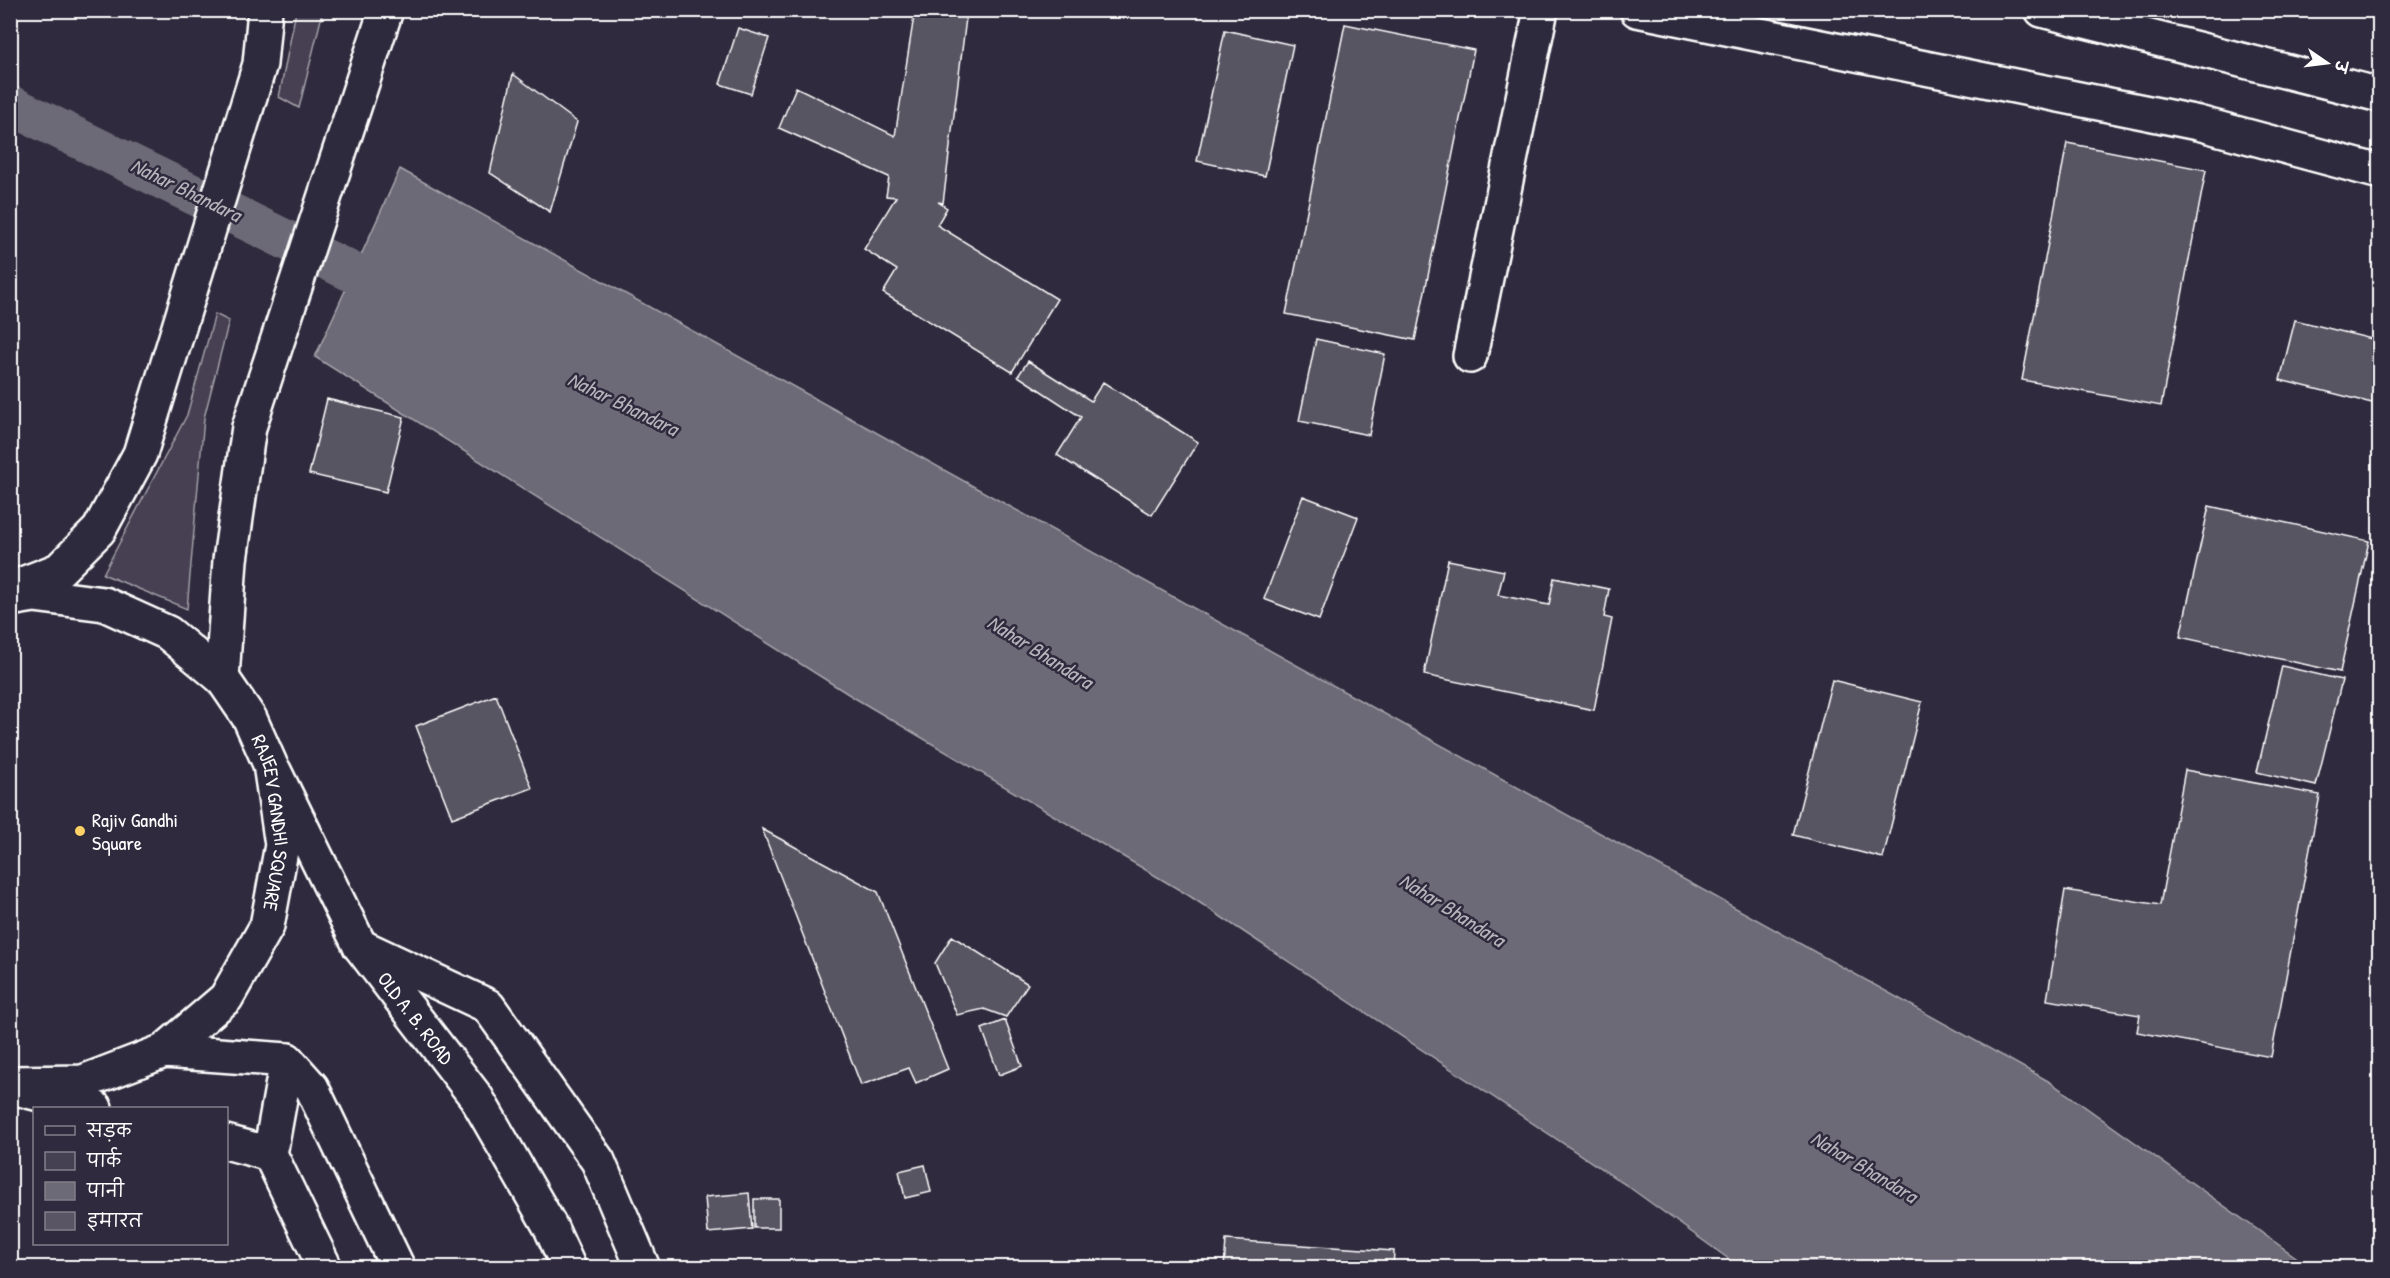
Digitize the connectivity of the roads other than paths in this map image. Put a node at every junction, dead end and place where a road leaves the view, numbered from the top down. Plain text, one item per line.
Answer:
1 (265, 10) edge
2 (1541, 10) edge
3 (1637, 10) edge
4 (2042, 10) edge
5 (386, 11) edge
6 (2379, 95) edge
7 (2379, 172) edge
8 (1470, 356) dead end
9 (10, 589) edge
10 (10, 599) edge
11 (222, 678) junction
12 (270, 764) junction
13 (360, 946) junction
14 (164, 1051) junction
15 (287, 1060) junction
16 (10, 1085) edge
17 (91, 1107) edge
18 (228, 1143) edge
19 (270, 1154) junction
20 (325, 1268) edge
21 (398, 1268) edge
22 (569, 1268) edge
23 (643, 1268) edge

1 - 9 main road
2 - 8 main road
3 - 7 main road
4 - 6 main road
5 - 11 main road
10 - 11 main road, RAJEEV GANDHI SQUARE
11 - 12 main road, RAJEEV GANDHI SQUARE
12 - 13 main road, OLD A. B. ROAD
12 - 14 main road, RAJEEV GANDHI SQUARE
13 - 22 main road, OLD A. B. ROAD
13 - 23 main road
14 - 15 main road
14 - 16 main road, RAJEEV GANDHI SQUARE
15 - 19 main road
15 - 21 main road
16 - 17 main road
18 - 19 main road
19 - 20 main road

